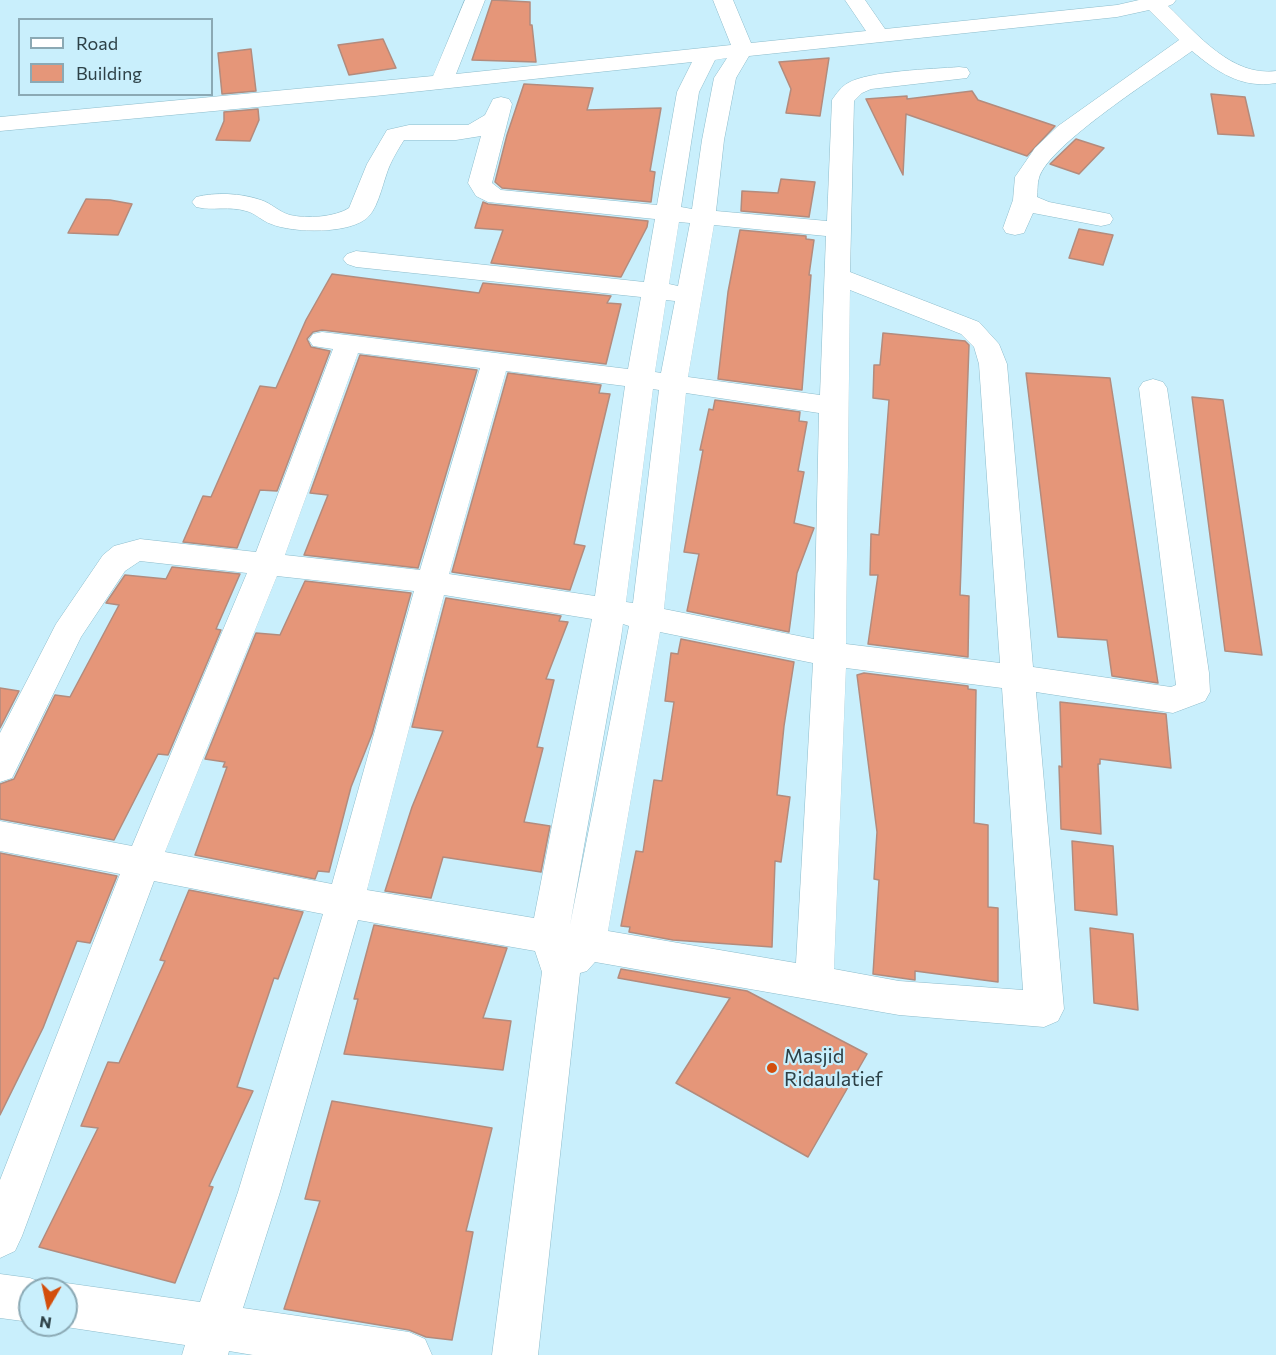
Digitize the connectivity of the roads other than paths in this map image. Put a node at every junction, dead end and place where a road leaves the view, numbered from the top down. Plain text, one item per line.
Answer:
1 (475, 0) edge
2 (723, 0) edge
3 (855, 0) edge
4 (1160, 2) edge
5 (879, 35) junction
6 (1192, 41) junction
7 (743, 49) junction
8 (706, 54) junction
9 (509, 74) junction
10 (959, 74) dead end
11 (1276, 77) edge
12 (442, 81) junction
13 (498, 113) junction
14 (0, 124) edge
15 (1025, 200) junction
16 (204, 202) dead end
17 (667, 214) junction
18 (703, 218) junction
19 (1101, 219) dead end
20 (1015, 228) dead end
21 (840, 230) junction
22 (356, 260) dead end
23 (837, 276) junction
24 (654, 291) junction
25 (687, 295) junction
26 (495, 363) junction
27 (640, 380) junction
28 (673, 383) junction
29 (1153, 388) dead end
30 (833, 406) junction
31 (267, 563) junction
32 (431, 582) junction
33 (609, 610) junction
34 (645, 617) junction
35 (830, 654) junction
36 (1016, 676) junction
37 (0, 768) edge
38 (0, 836) edge
39 (143, 862) junction
40 (345, 903) junction
41 (566, 951) junction
42 (814, 983) junction
43 (0, 1236) edge
44 (0, 1296) edge
45 (18, 1298) edge
46 (78, 1308) edge
47 (209, 1340) edge
48 (409, 1355) edge
49 (515, 1355) edge

1 - 12 street
2 - 7 street
3 - 5 street
4 - 5 street
4 - 6 street
5 - 7 street
6 - 11 street
6 - 15 street
7 - 8 street
7 - 18 street
8 - 9 street
8 - 17 street
9 - 12 street
9 - 13 street
10 - 21 street
12 - 14 street
13 - 16 street
13 - 17 street
15 - 19 street
15 - 20 street
17 - 18 street
17 - 24 street
18 - 21 street
18 - 25 street
21 - 23 street
22 - 24 street
23 - 30 street
23 - 36 street
24 - 25 street
24 - 27 street
25 - 28 street
26 - 27 street
26 - 31 street
26 - 32 street
27 - 28 street
27 - 33 street
28 - 30 street
28 - 34 street
29 - 36 street
30 - 35 street
31 - 32 street
31 - 37 street
31 - 39 street
32 - 33 street
32 - 40 street
33 - 34 street
33 - 41 street
34 - 35 street
34 - 41 street
35 - 36 street
35 - 42 street
36 - 42 street
38 - 39 street
39 - 40 street
39 - 43 street
40 - 41 street
40 - 47 street
41 - 42 street
41 - 49 street
44 - 45 street
46 - 47 street
47 - 48 street

